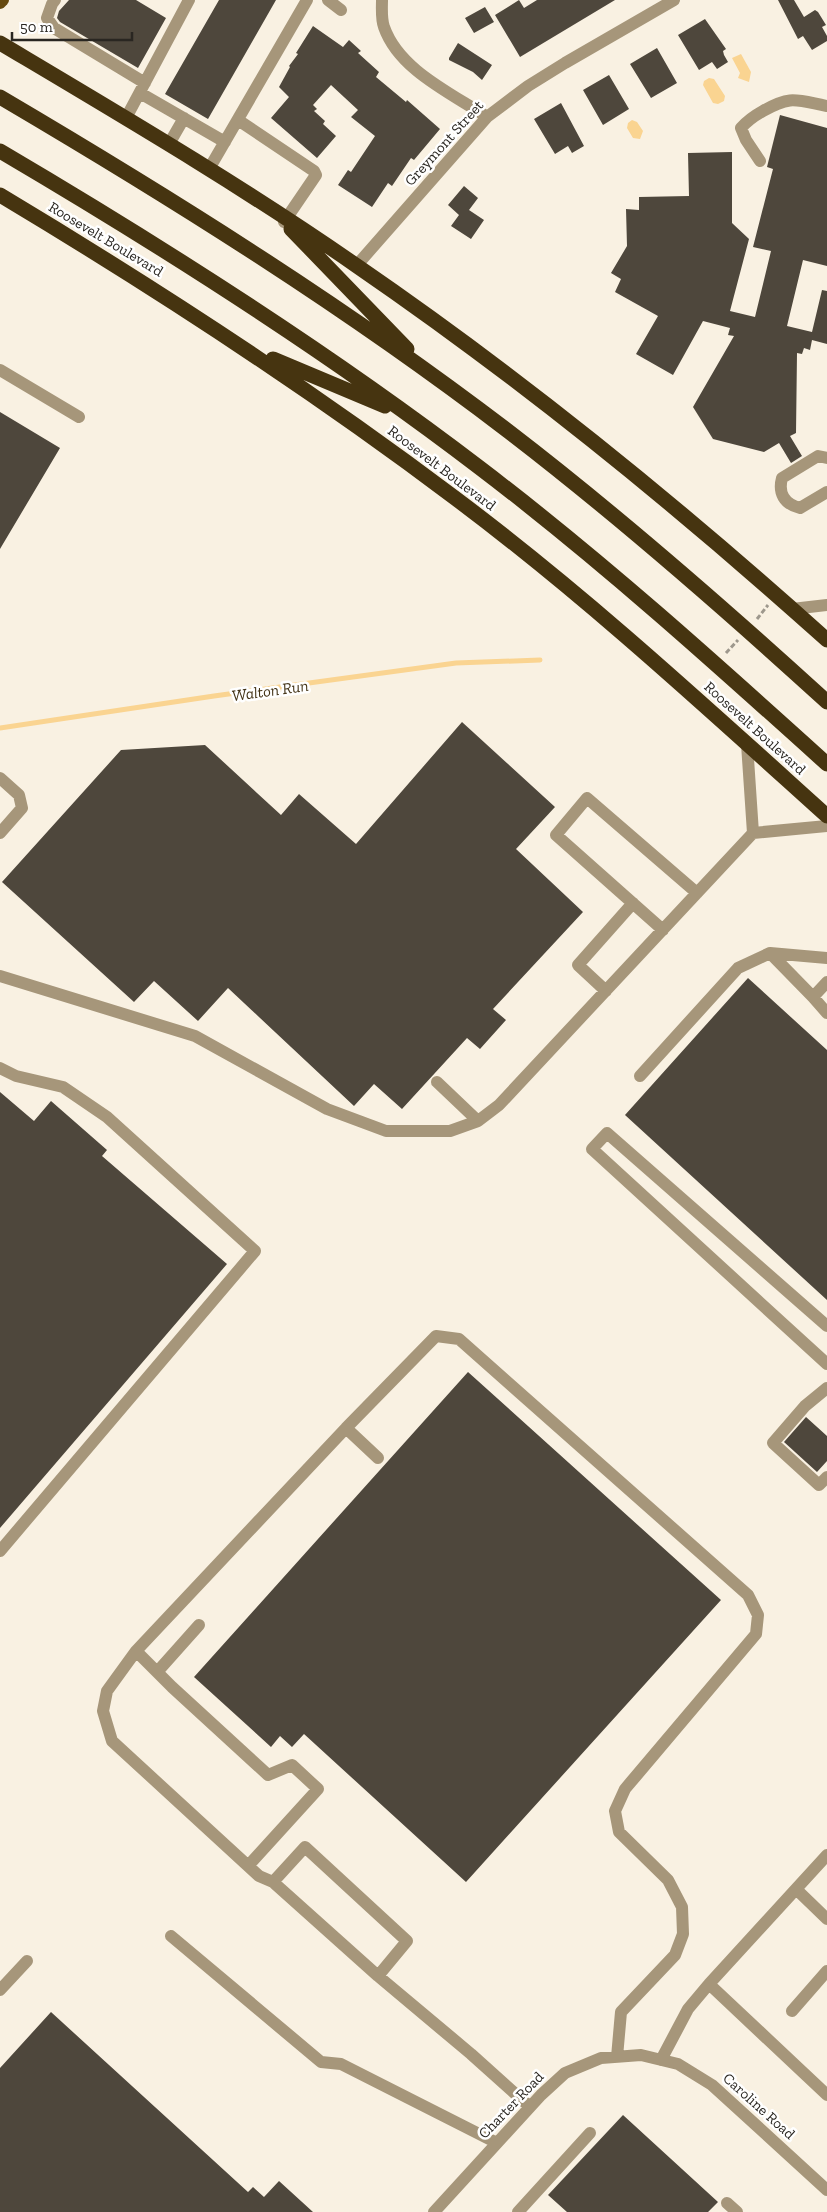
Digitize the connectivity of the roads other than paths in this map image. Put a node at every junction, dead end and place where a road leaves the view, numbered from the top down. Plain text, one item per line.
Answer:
1 (3, 0) edge
2 (55, 0) edge
3 (188, 0) edge
4 (307, 0) edge
5 (328, 0) edge
6 (382, 0) edge
7 (674, 0) edge
8 (0, 3) edge
9 (341, 10) dead end
10 (0, 43) edge
11 (142, 88) junction
12 (0, 97) edge
13 (827, 106) edge
14 (487, 117) junction
15 (126, 118) junction
16 (184, 118) junction
17 (238, 120) junction
18 (225, 142) junction
19 (169, 144) junction
20 (0, 151) edge
21 (760, 161) dead end
22 (210, 169) junction
23 (0, 195) edge
24 (285, 220) junction
25 (357, 265) junction
26 (244, 347) junction
27 (0, 370) edge
28 (436, 378) junction
29 (409, 416) junction
30 (79, 417) dead end
31 (827, 458) edge
32 (827, 492) edge
33 (827, 605) edge
34 (792, 609) junction
35 (827, 640) edge
36 (827, 702) edge
37 (747, 744) junction
38 (827, 764) edge
39 (0, 778) edge
40 (827, 816) edge
41 (827, 826) edge
42 (0, 833) edge
43 (753, 833) junction
44 (697, 893) junction
45 (633, 903) junction
46 (663, 930) junction
47 (770, 953) junction
48 (827, 958) edge
49 (0, 976) edge
50 (827, 982) edge
51 (606, 990) junction
52 (813, 997) junction
53 (827, 1013) edge
54 (0, 1068) edge
55 (640, 1076) dead end
56 (437, 1082) dead end
57 (478, 1121) junction
58 (827, 1326) edge
59 (827, 1364) edge
60 (826, 1391) edge
61 (346, 1428) junction
62 (378, 1458) dead end
63 (827, 1477) edge
64 (0, 1551) edge
65 (200, 1625) dead end
66 (136, 1652) junction
67 (158, 1671) junction
68 (826, 1858) edge
69 (248, 1866) junction
70 (273, 1882) junction
71 (796, 1889) junction
72 (827, 1919) edge
73 (171, 1936) dead end
74 (27, 1961) dead end
75 (827, 1971) edge
76 (378, 1976) junction
77 (709, 1984) junction
78 (0, 1990) edge
79 (792, 2010) dead end
80 (617, 2057) junction
81 (661, 2060) junction
82 (827, 2095) edge
83 (530, 2107) junction
84 (590, 2132) dead end
85 (497, 2143) junction
86 (827, 2190) edge
87 (727, 2203) dead end
88 (434, 2212) edge
89 (518, 2212) edge
90 (737, 2212) edge

1 - 8 main road
2 - 11 street
3 - 11 street
4 - 17 street
5 - 9 street
6 - 14 street
7 - 14 street, Greymont Street
10 - 15 highway
11 - 15 street
11 - 16 street
12 - 28 highway
13 - 21 street
14 - 25 street, Greymont Street
15 - 19 highway
16 - 18 street
16 - 19 street
17 - 18 street
17 - 24 street
18 - 22 street
19 - 22 highway
20 - 29 highway, Roosevelt Boulevard
22 - 24 highway
23 - 26 highway, Roosevelt Boulevard
24 - 25 highway
24 - 28 highway
25 - 34 highway
26 - 29 highway
26 - 37 highway, Roosevelt Boulevard
27 - 30 street
28 - 36 highway
29 - 38 highway, Roosevelt Boulevard
31 - 32 street
33 - 34 street
34 - 35 highway
37 - 40 highway, Roosevelt Boulevard
37 - 43 street
39 - 42 street
41 - 43 street
43 - 44 street
44 - 45 street
44 - 46 street
45 - 46 street
45 - 51 street
46 - 51 street
47 - 48 street
47 - 52 street
47 - 55 street
49 - 57 street
50 - 52 street
51 - 57 street
52 - 53 street
54 - 64 street
56 - 57 street
58 - 59 street
60 - 63 street
61 - 62 street
61 - 66 street
61 - 80 street
65 - 67 street
66 - 67 street
66 - 69 street
67 - 69 street
68 - 71 street
69 - 70 street
70 - 76 street
70 - 76 street
71 - 72 street
71 - 77 street
73 - 85 street
74 - 78 street
75 - 79 street
76 - 83 street
77 - 81 street
77 - 82 street
80 - 81 street, Charter Road
80 - 83 street, Charter Road
81 - 86 street, Caroline Road
83 - 85 street, Charter Road
84 - 89 street
85 - 88 street, Charter Road
87 - 90 street

